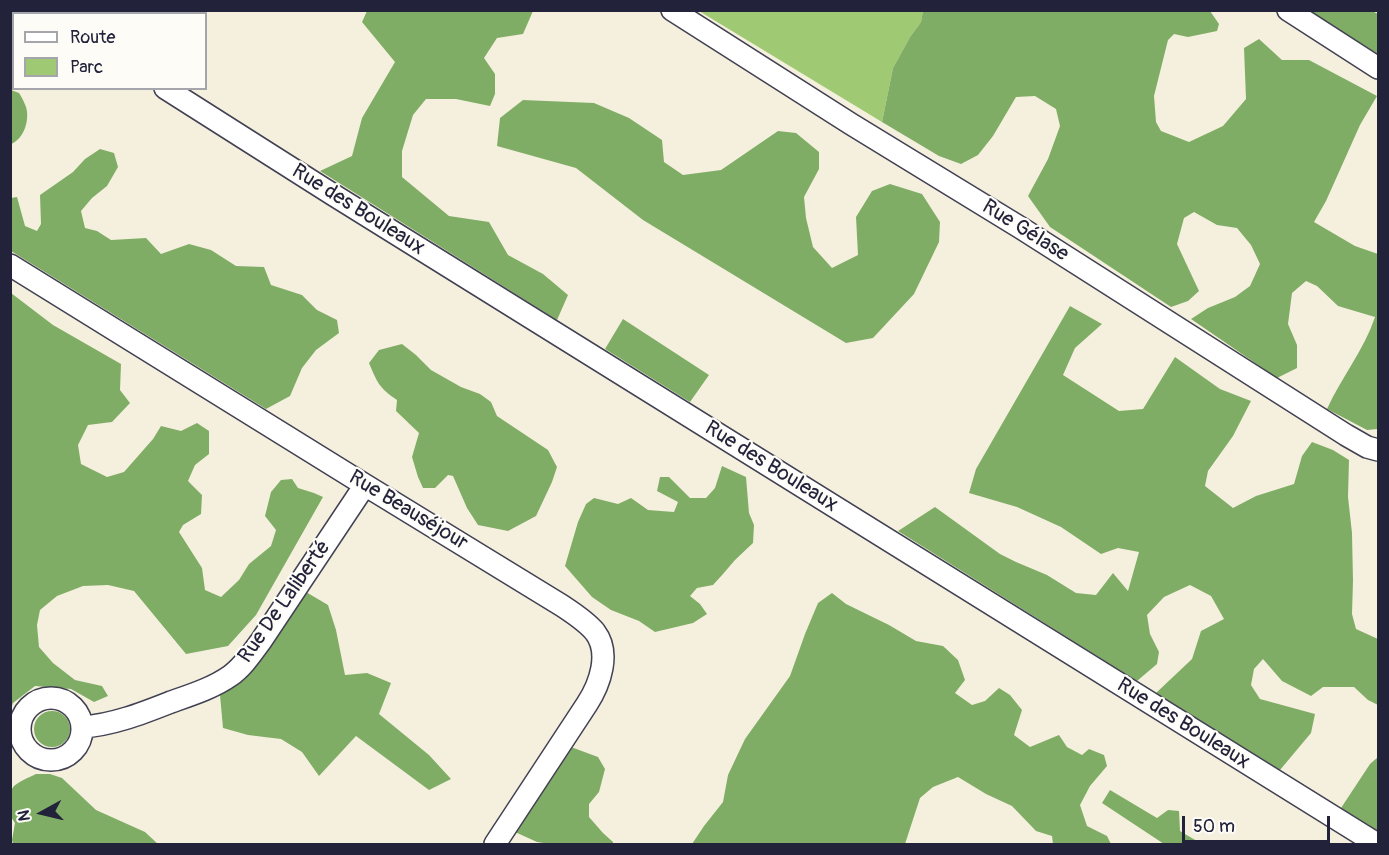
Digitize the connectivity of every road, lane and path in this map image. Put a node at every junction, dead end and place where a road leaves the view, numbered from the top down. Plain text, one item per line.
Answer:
1 (672, 10) edge
2 (1288, 10) edge
3 (1378, 68) edge
4 (168, 90) edge
5 (10, 265) edge
6 (1378, 450) edge
7 (365, 486) junction
8 (82, 727) dead end
9 (495, 844) edge
10 (1377, 844) edge

1 - 6 street, Rue Gélase
2 - 3 street
4 - 10 street, Rue des Bouleaux
5 - 7 street, Rue Beauséjour
7 - 8 street, Rue De Laliberté
7 - 9 street, Rue Beauséjour

